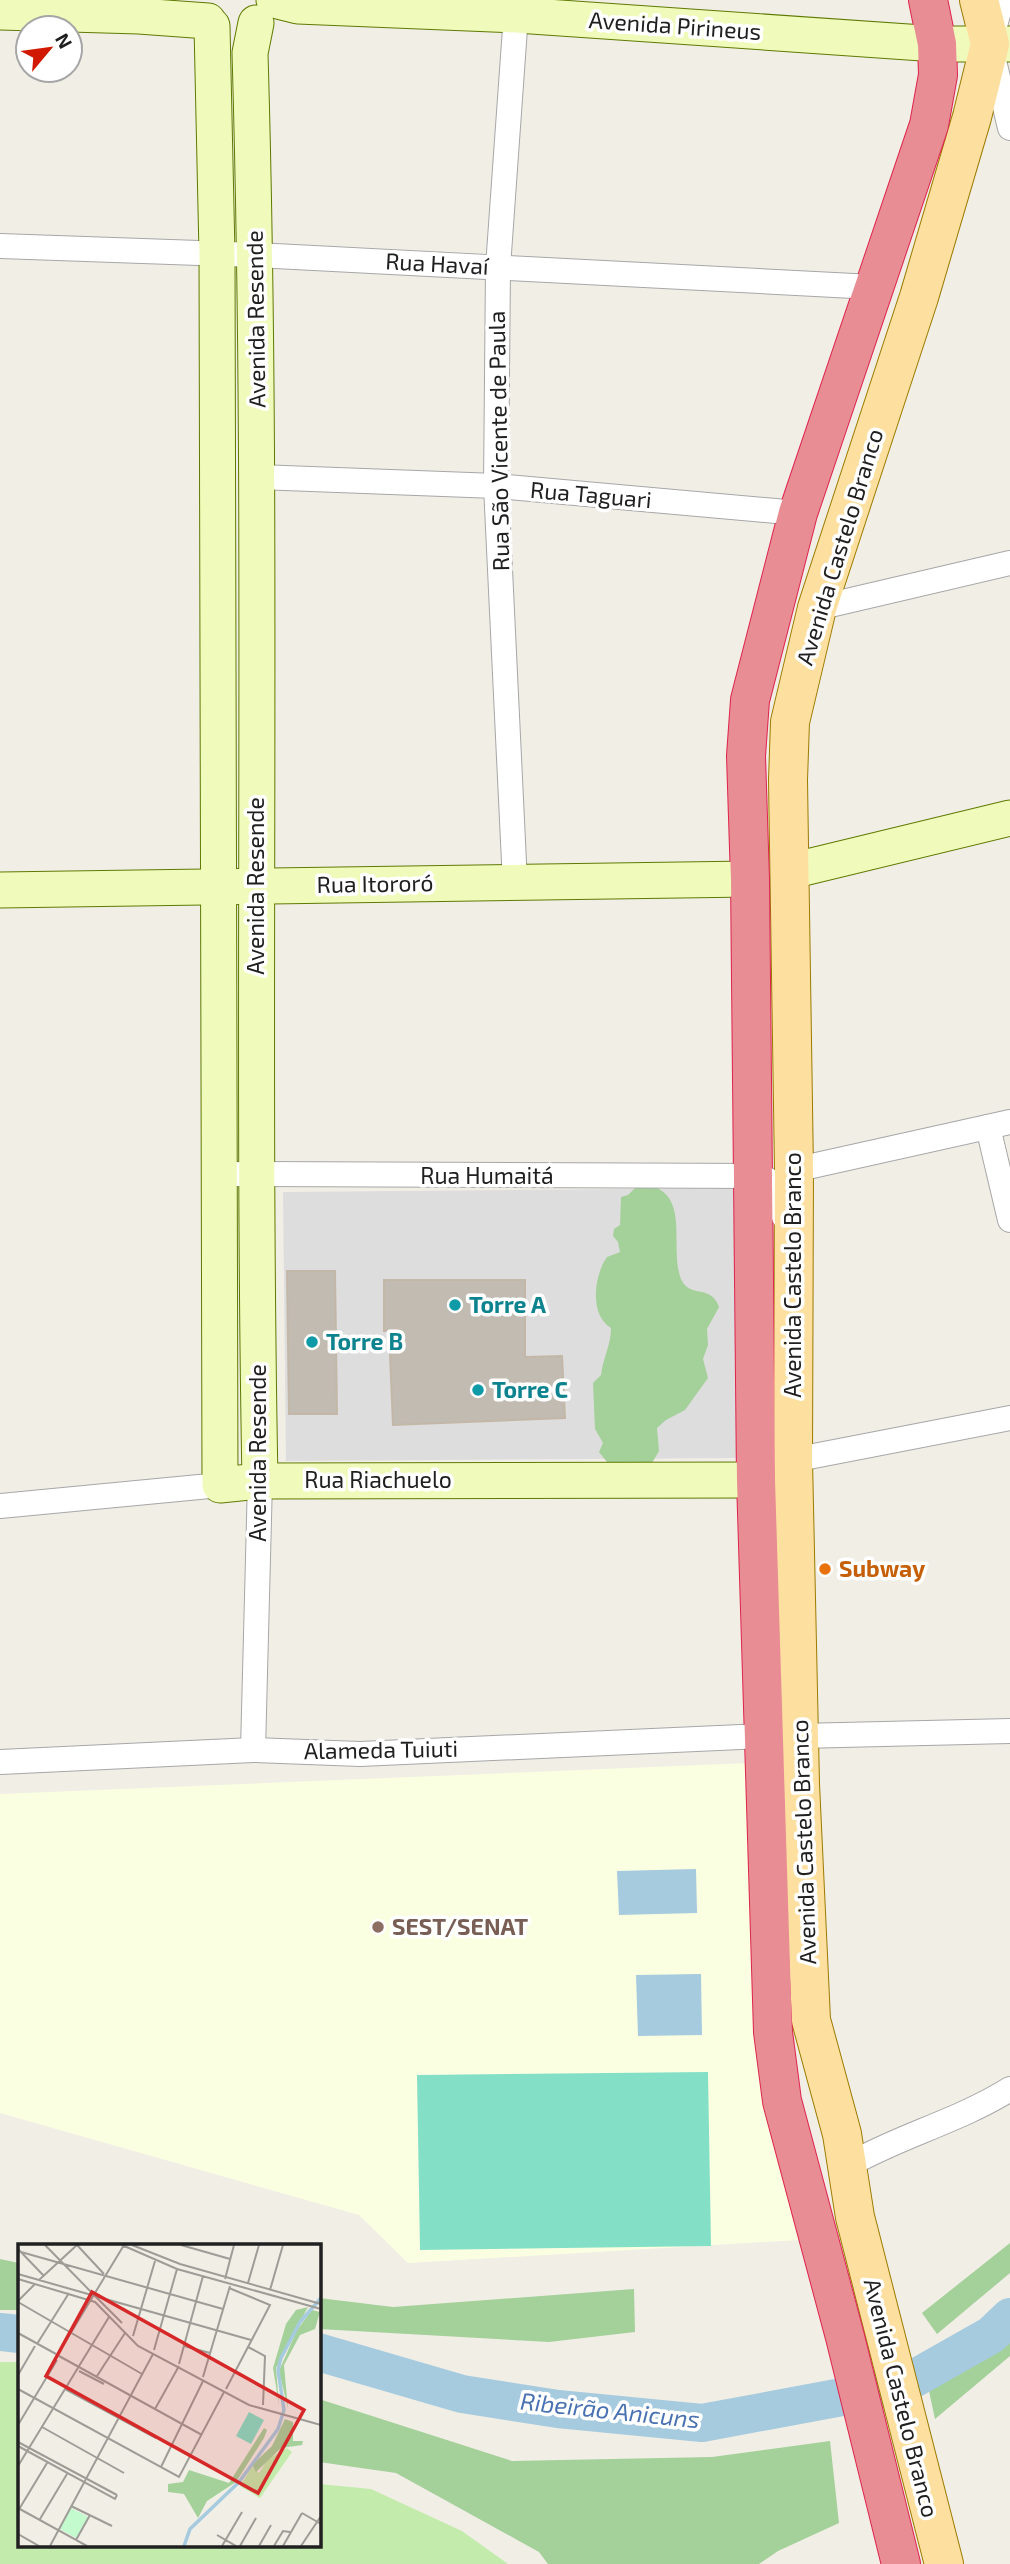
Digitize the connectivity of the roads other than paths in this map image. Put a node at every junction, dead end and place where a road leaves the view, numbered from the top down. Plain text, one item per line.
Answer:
1 (928, 0) edge
2 (979, 0) edge
3 (1002, 0) edge
4 (517, 8) edge
5 (271, 9) edge
6 (0, 12) edge
7 (207, 16) edge
8 (937, 44) junction
9 (1000, 44) edge
10 (1010, 128) edge
11 (0, 246) edge
12 (217, 254) junction
13 (256, 255) junction
14 (498, 267) junction
15 (873, 287) junction
16 (218, 364) junction
17 (257, 366) junction
18 (258, 477) junction
19 (496, 486) junction
20 (798, 513) junction
21 (1010, 563) edge
22 (817, 608) junction
23 (1010, 818) edge
24 (791, 871) junction
25 (750, 879) junction
26 (515, 883) junction
27 (255, 885) junction
28 (220, 887) junction
29 (0, 890) edge
30 (999, 1124) edge
31 (794, 1170) junction
32 (221, 1174) junction
33 (256, 1175) junction
34 (753, 1176) junction
35 (1010, 1220) edge
36 (793, 1247) junction
37 (1010, 1418) edge
38 (793, 1460) junction
39 (756, 1480) junction
40 (260, 1481) junction
41 (220, 1485) junction
42 (0, 1506) edge
43 (1010, 1731) edge
44 (781, 1736) junction
45 (253, 1750) junction
46 (0, 1762) edge
47 (1010, 2089) edge
48 (854, 2151) junction
49 (901, 2564) edge
50 (944, 2564) edge

1 - 8 highway, Avenida Castelo Branco
2 - 9 main road, Avenida Castelo Branco
3 - 9 street
4 - 5 street, Avenida Pirineus
4 - 8 street, Avenida Pirineus
4 - 14 street, Rua São Vicente de Paula
5 - 7 street, Avenida Pirineus
5 - 13 street, Avenida Resende
6 - 7 street
7 - 12 street, Avenida Resende
8 - 9 street, Avenida Pirineus
8 - 15 highway, Avenida Castelo Branco
9 - 10 street
9 - 22 main road, Avenida Castelo Branco
11 - 12 street, Rua Havaí
12 - 13 street, Rua Havaí
12 - 16 street, Avenida Resende
13 - 14 street, Rua Havaí
13 - 17 street, Avenida Resende
14 - 15 street, Rua Havaí
14 - 19 street, Rua São Vicente de Paula
15 - 20 highway, Avenida Castelo Branco
16 - 17 street
16 - 28 street, Avenida Resende
17 - 18 street, Avenida Resende
18 - 19 street, Rua Taguari
18 - 27 street, Avenida Resende
19 - 20 street, Rua Taguari
19 - 26 street, Rua São Vicente de Paula
20 - 25 highway, Avenida Castelo Branco
21 - 22 street
22 - 24 main road, Avenida Castelo Branco
23 - 24 street
24 - 31 main road, Avenida Castelo Branco
25 - 26 street, Rua Itororó
25 - 34 highway, Avenida Castelo Branco
26 - 27 street, Rua Itororó
27 - 28 street, Rua Itororó
27 - 33 street, Avenida Resende
28 - 29 street, Rua Itororó
28 - 32 street, Avenida Resende
30 - 31 street
30 - 35 street
31 - 36 main road, Avenida Castelo Branco
32 - 33 street, Rua Humaitá
32 - 41 street, Avenida Resende
33 - 34 street, Rua Humaitá
33 - 40 street, Avenida Resende
34 - 36 street
34 - 39 highway, Avenida Castelo Branco
36 - 38 main road, Avenida Castelo Branco
37 - 38 street
38 - 44 main road, Avenida Castelo Branco
39 - 40 street, Rua Riachuelo
39 - 44 highway, Avenida Castelo Branco
40 - 41 street, Rua Riachuelo
40 - 45 street, Avenida Resende
41 - 42 street, Rua Riachuelo
43 - 44 street, Alameda Tuiuti
44 - 45 street, Alameda Tuiuti
44 - 48 main road, Avenida Castelo Branco
44 - 49 highway, Avenida Castelo Branco
45 - 46 street, Alameda Tuiuti
47 - 48 street
48 - 50 main road, Avenida Castelo Branco

